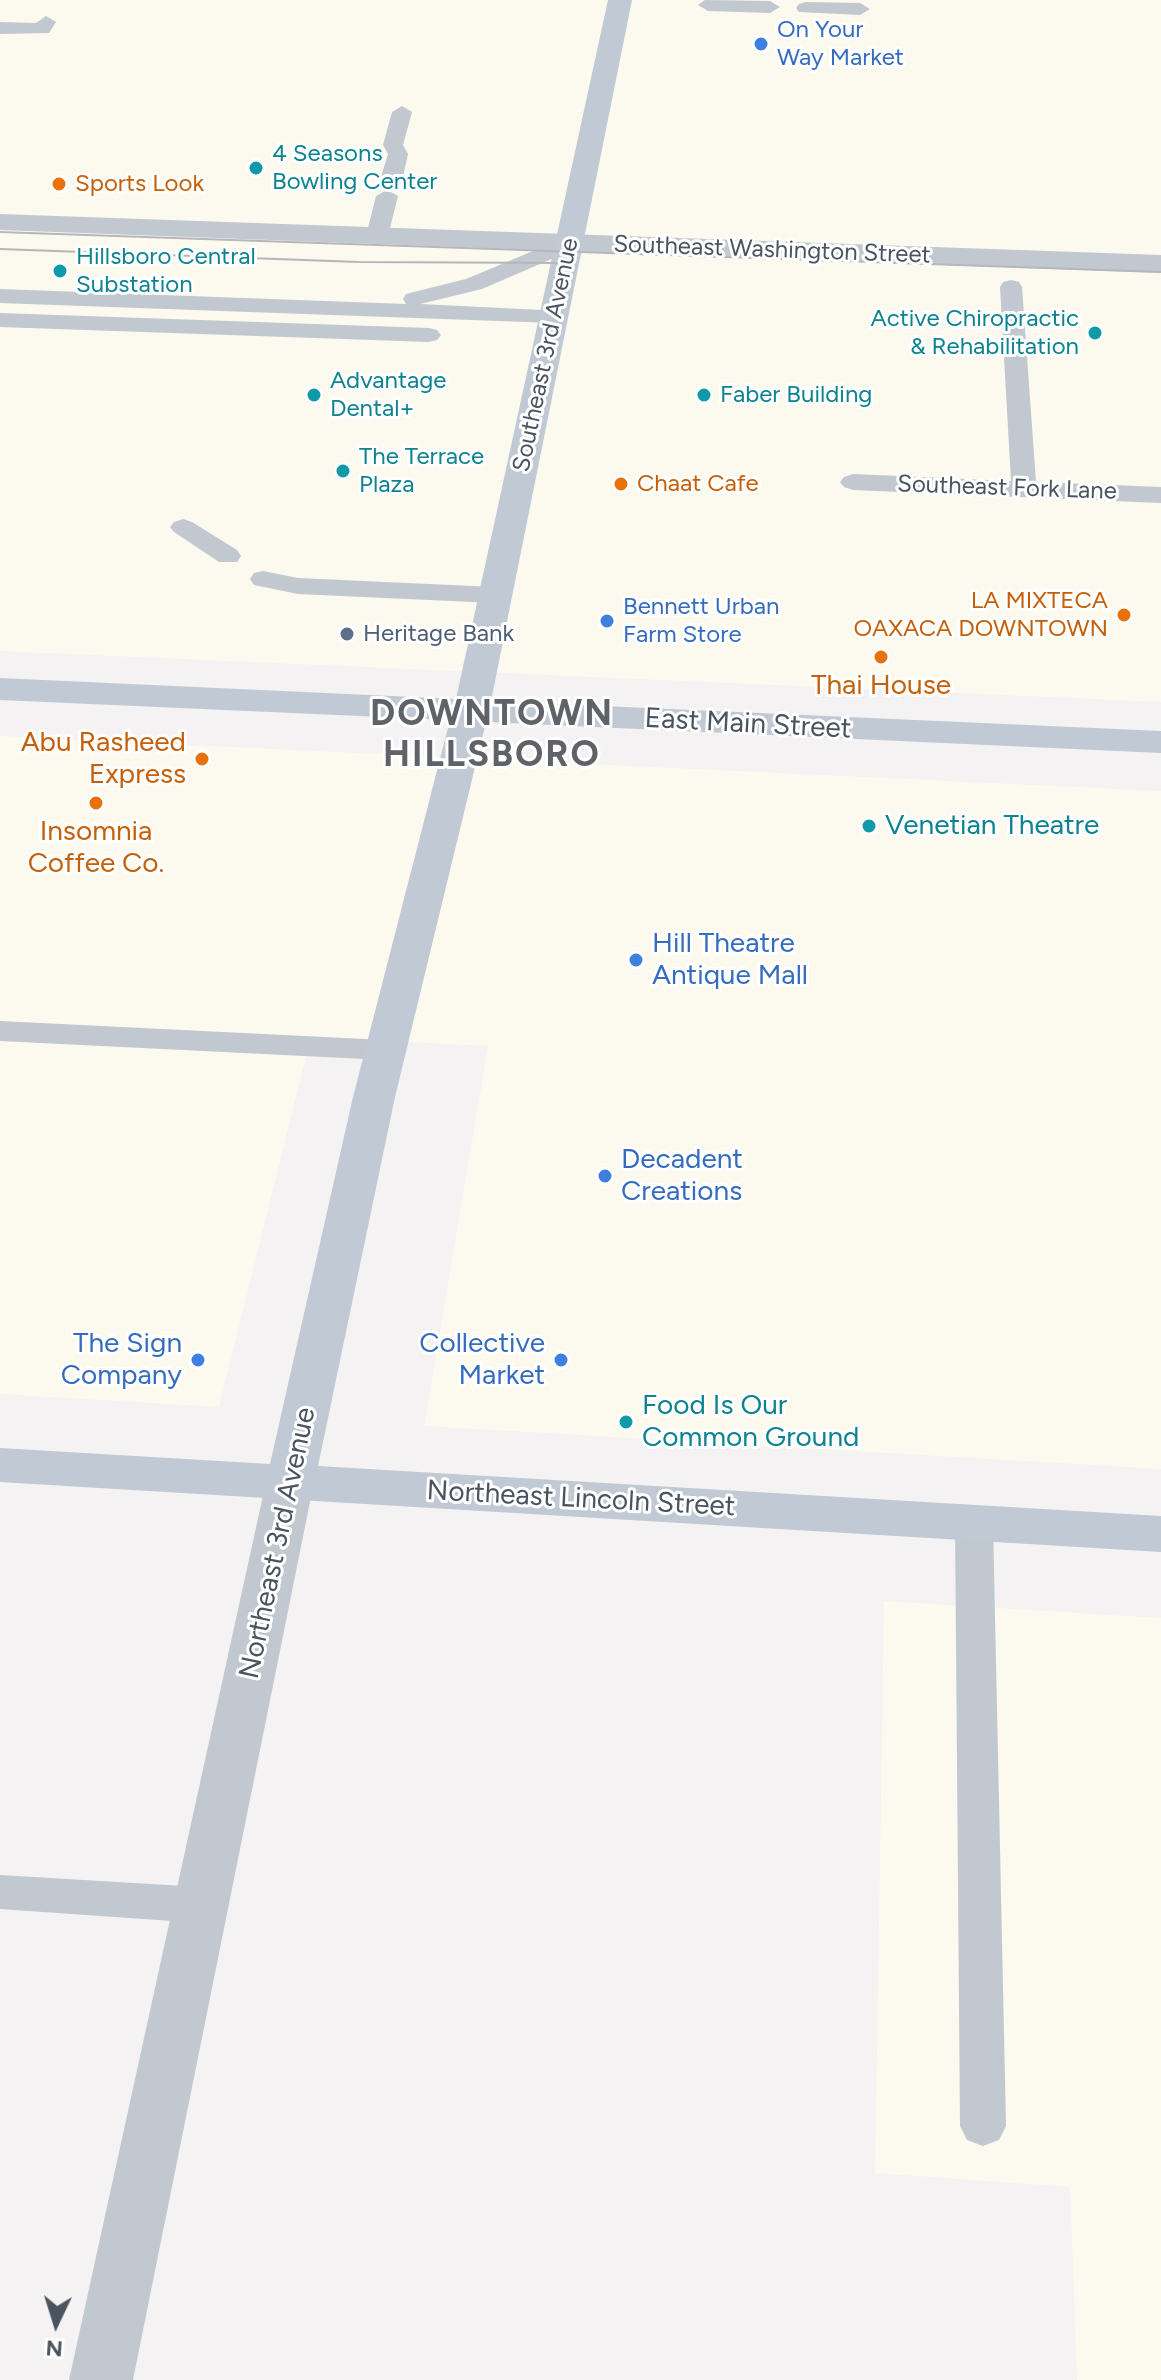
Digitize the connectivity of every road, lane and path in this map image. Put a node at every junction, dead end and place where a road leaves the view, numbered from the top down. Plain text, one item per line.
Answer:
1 (620, 0) edge
2 (708, 8) dead end
3 (769, 10) dead end
4 (805, 11) dead end
5 (859, 12) dead end
6 (46, 22) dead end
7 (11, 26) edge
8 (402, 112) dead end
9 (0, 222) edge
10 (377, 236) junction
11 (573, 262) junction
12 (1161, 264) edge
13 (981, 286) dead end
14 (1011, 287) junction
15 (1041, 288) dead end
16 (0, 296) edge
17 (359, 309) junction
18 (0, 320) edge
19 (542, 332) junction
20 (449, 336) dead end
21 (853, 482) dead end
22 (1024, 489) junction
23 (1161, 495) edge
24 (183, 527) dead end
25 (228, 556) dead end
26 (263, 579) dead end
27 (495, 595) junction
28 (0, 689) edge
29 (471, 711) junction
30 (1161, 742) edge
31 (0, 1031) edge
32 (385, 1050) junction
33 (0, 1465) edge
34 (290, 1482) junction
35 (974, 1523) junction
36 (1161, 1534) edge
37 (0, 1892) edge
38 (201, 1905) junction
39 (983, 2126) dead end
40 (101, 2380) edge

1 - 11 street, Southeast 3rd Avenue
2 - 3 lane
4 - 5 lane
6 - 7 lane
8 - 10 lane
9 - 10 street, Southeast Washington Street
10 - 11 street, Southeast Washington Street
11 - 12 street, Southeast Washington Street
11 - 17 lane
11 - 19 street, Southeast 3rd Avenue
13 - 14 street
14 - 15 street
14 - 22 lane
16 - 17 lane
17 - 19 lane
18 - 20 lane
19 - 27 street, Southeast 3rd Avenue
21 - 22 lane, Southeast Fork Lane
22 - 23 lane, Southeast Fork Lane
24 - 25 lane
26 - 27 lane
27 - 29 street, Southeast 3rd Avenue
28 - 29 street, East Main Street
29 - 30 street, East Main Street
29 - 32 street, Northeast 3rd Avenue
31 - 32 lane
32 - 34 street, Northeast 3rd Avenue
33 - 34 street, Northeast Lincoln Street
34 - 35 street, Northeast Lincoln Street
34 - 38 street, Northeast 3rd Avenue
35 - 36 street, Northeast Lincoln Street
35 - 39 lane
37 - 38 lane
38 - 40 street, Northeast 3rd Avenue

